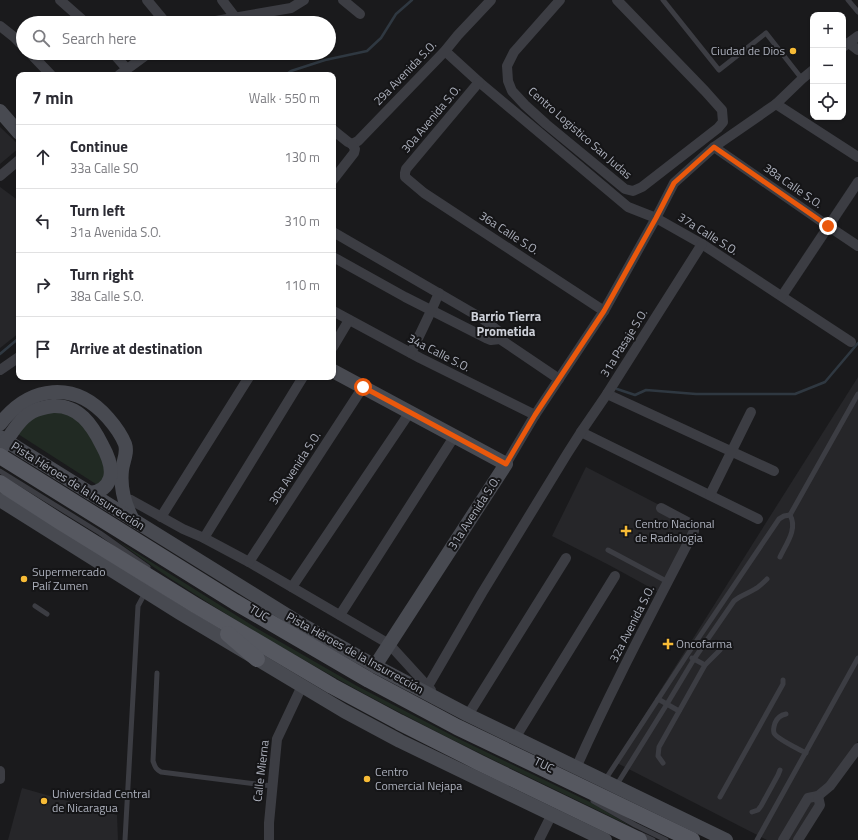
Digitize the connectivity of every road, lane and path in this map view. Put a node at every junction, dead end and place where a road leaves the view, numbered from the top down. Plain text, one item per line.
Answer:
1 (60, 0) edge
2 (147, 0) edge
3 (222, 0) edge
4 (304, 0) edge
5 (343, 0) edge
6 (491, 0) edge
7 (560, 0) edge
8 (616, 0) edge
9 (663, 0) edge
10 (848, 0) edge
11 (858, 12) edge
12 (360, 14) dead end
13 (78, 16) edge
14 (160, 16) edge
15 (234, 16) edge
16 (241, 16) edge
17 (0, 26) edge
18 (858, 36) edge
19 (16, 39) edge
20 (846, 45) edge
21 (858, 50) edge
22 (445, 52) junction
23 (37, 60) edge
24 (117, 60) edge
25 (139, 60) edge
26 (48, 72) edge
27 (123, 72) edge
28 (810, 72) edge
29 (802, 79) junction
30 (479, 82) junction
31 (776, 104) junction
32 (0, 111) edge
33 (16, 130) edge
34 (336, 132) edge
35 (352, 144) junction
36 (714, 147) junction
37 (858, 157) edge
38 (16, 163) edge
39 (404, 173) joint
40 (0, 176) edge
41 (336, 176) edge
42 (858, 182) edge
43 (656, 218) junction
44 (828, 226) junction
45 (336, 234) edge
46 (702, 244) junction
47 (858, 246) edge
48 (336, 259) edge
49 (439, 293) junction
50 (782, 296) junction
51 (431, 311) junction
52 (604, 311) junction
53 (336, 313) edge
54 (349, 320) junction
55 (500, 339) junction
56 (851, 342) dead end
57 (336, 343) edge
58 (411, 353) junction
59 (16, 359) edge
60 (0, 370) edge
61 (336, 373) edge
62 (559, 379) junction
63 (247, 380) edge
64 (301, 380) edge
65 (363, 387) junction
66 (607, 394) junction
67 (858, 394) edge
68 (856, 402) edge
69 (410, 412) junction
70 (751, 412) dead end
71 (535, 415) junction
72 (581, 432) junction
73 (454, 436) junction
74 (1, 438) edge
75 (732, 451) junction
76 (116, 455) junction
77 (0, 456) edge
78 (506, 464) junction
79 (0, 471) edge
80 (774, 471) dead end
81 (0, 483) edge
82 (90, 493) junction
83 (710, 495) junction
84 (125, 499) junction
85 (0, 500) edge
86 (661, 508) dead end
87 (790, 515) junction
88 (161, 517) junction
89 (758, 519) dead end
90 (133, 520) junction
91 (92, 522) dead end
92 (106, 530) dead end
93 (204, 538) junction
94 (608, 550) dead end
95 (780, 557) dead end
96 (566, 558) dead end
97 (249, 562) junction
98 (135, 569) junction
99 (154, 572) dead end
100 (188, 573) junction
101 (614, 576) dead end
102 (767, 579) dead end
103 (668, 582) junction
104 (292, 587) junction
105 (145, 592) junction
106 (35, 606) dead end
107 (47, 614) dead end
108 (340, 615) junction
109 (389, 644) junction
110 (720, 650) dead end
111 (350, 652) junction
112 (687, 655) junction
113 (858, 658) edge
114 (694, 659) junction
115 (257, 660) junction
116 (705, 665) junction
117 (375, 666) junction
118 (157, 673) dead end
119 (783, 680) dead end
120 (302, 686) junction
121 (428, 686) junction
122 (437, 698) junction
123 (658, 699) junction
124 (667, 704) junction
125 (679, 711) junction
126 (786, 714) dead end
127 (468, 715) junction
128 (811, 728) dead end
129 (817, 731) junction
130 (515, 738) junction
131 (858, 748) edge
132 (806, 753) junction
133 (663, 763) dead end
134 (576, 768) junction
135 (780, 770) dead end
136 (0, 771) edge
137 (0, 779) edge
138 (610, 784) junction
139 (272, 786) junction
140 (818, 796) junction
141 (720, 797) dead end
142 (588, 798) dead end
143 (752, 812) dead end
144 (552, 814) junction
145 (636, 835) edge
146 (125, 840) edge
147 (269, 840) edge
148 (539, 840) edge
149 (605, 840) edge
150 (653, 840) edge
151 (666, 840) edge
152 (692, 840) edge
153 (726, 840) edge
154 (757, 840) edge
155 (783, 840) edge
156 (798, 840) edge

1 - 13 street
2 - 14 street
3 - 15 street
4 - 16 street
5 - 12 street
6 - 22 street, 29a Avenida S.O.
7 - 8 street, Centro Logistico San Judas
9 - 29 lane
10 - 11 lane
17 - 19 street
18 - 20 street
20 - 21 street
22 - 30 street, 37a Calle S.O.
22 - 35 street, 29a Avenida S.O.
23 - 26 street
24 - 27 street
25 - 27 street
28 - 29 street, 31a Avenida S.O.
29 - 31 street, 31a Avenida S.O.
30 - 39 street, 30a Avenida S.O.
30 - 43 street, 37a Calle S.O.
31 - 36 street, 31a Avenida S.O.
31 - 37 street
32 - 33 street
34 - 35 street
35 - 41 street
36 - 43 street, 31a Avenida S.O.
36 - 44 street, 38a Calle S.O.
38 - 40 street
39 - 52 street, 36a Calle S.O.
42 - 44 street
43 - 46 street, 37a Calle S.O.
43 - 52 street, 31a Avenida S.O.
44 - 47 street, 38a Calle S.O.
44 - 50 street
45 - 49 street
46 - 50 street, 37a Calle S.O.
46 - 66 street, 31a Pasaje S.O.
48 - 51 street
49 - 51 street
49 - 55 street
50 - 56 street, 37a Calle S.O.
51 - 55 street
51 - 58 street
52 - 62 street, 31a Avenida S.O.
53 - 54 street, 34a Calle S.O.
54 - 57 street
54 - 58 street, 34a Calle S.O.
55 - 62 street
58 - 71 street, 34a Calle S.O.
59 - 60 street
61 - 65 street
62 - 71 street, 31a Avenida S.O.
63 - 88 street
64 - 93 street
65 - 69 street
65 - 97 street, 30a Avenida S.O.
66 - 72 street, 31a Pasaje S.O.
66 - 75 street
67 - 68 lane
68 - 87 lane
69 - 73 street
69 - 104 street
70 - 75 street
71 - 78 street, 31a Avenida S.O.
72 - 83 street
72 - 121 street, 31a Pasaje S.O.
73 - 78 street
73 - 108 street
74 - 76 street
74 - 76 street
74 - 82 street, Pista Héroes de la Insurrección
75 - 80 street
75 - 83 street
76 - 82 street
76 - 84 street
77 - 100 main road, Pista Héroes de la Insurrección
78 - 109 street, 31a Avenida S.O.
79 - 99 lane
81 - 98 main road
82 - 90 street, Pista Héroes de la Insurrección
83 - 89 street
84 - 88 street
84 - 90 street
85 - 105 street
86 - 103 street, 32a Avenida S.O.
87 - 95 lane
87 - 112 lane
88 - 93 street
90 - 111 street, Pista Héroes de la Insurrección
91 - 92 lane
93 - 97 street
94 - 103 lane
96 - 127 street
97 - 104 street
98 - 115 main road
98 - 145 main road
100 - 111 street
100 - 152 main road, Pista Héroes de la Insurrección
101 - 130 street
102 - 114 lane
103 - 134 street, 32a Avenida S.O.
104 - 108 street
105 - 115 street
105 - 146 lane
106 - 107 lane
108 - 109 street
109 - 117 street, 31a Avenida S.O.
109 - 121 street
110 - 116 lane
111 - 117 street, Pista Héroes de la Insurrección
112 - 114 lane
112 - 123 lane
113 - 129 lane
114 - 116 lane
114 - 124 lane
115 - 120 street
116 - 125 lane
117 - 122 street, Pista Héroes de la Insurrección
118 - 139 lane
119 - 141 lane
120 - 139 street, Calle Mierna
120 - 144 street
121 - 122 street
122 - 127 street, Pista Héroes de la Insurrección
123 - 124 lane
123 - 138 lane
124 - 125 lane
124 - 138 lane
125 - 133 lane
126 - 132 lane
127 - 130 street, Pista Héroes de la Insurrección
128 - 129 lane
129 - 132 lane
130 - 134 street, Pista Héroes de la Insurrección
131 - 140 street
132 - 154 lane
134 - 138 street, Pista Héroes de la Insurrección
135 - 143 lane
136 - 137 street
138 - 153 street, Pista Héroes de la Insurrección
139 - 147 street, Calle Mierna
140 - 155 street
140 - 156 street
142 - 151 lane
144 - 148 street
144 - 149 street
145 - 150 lane

